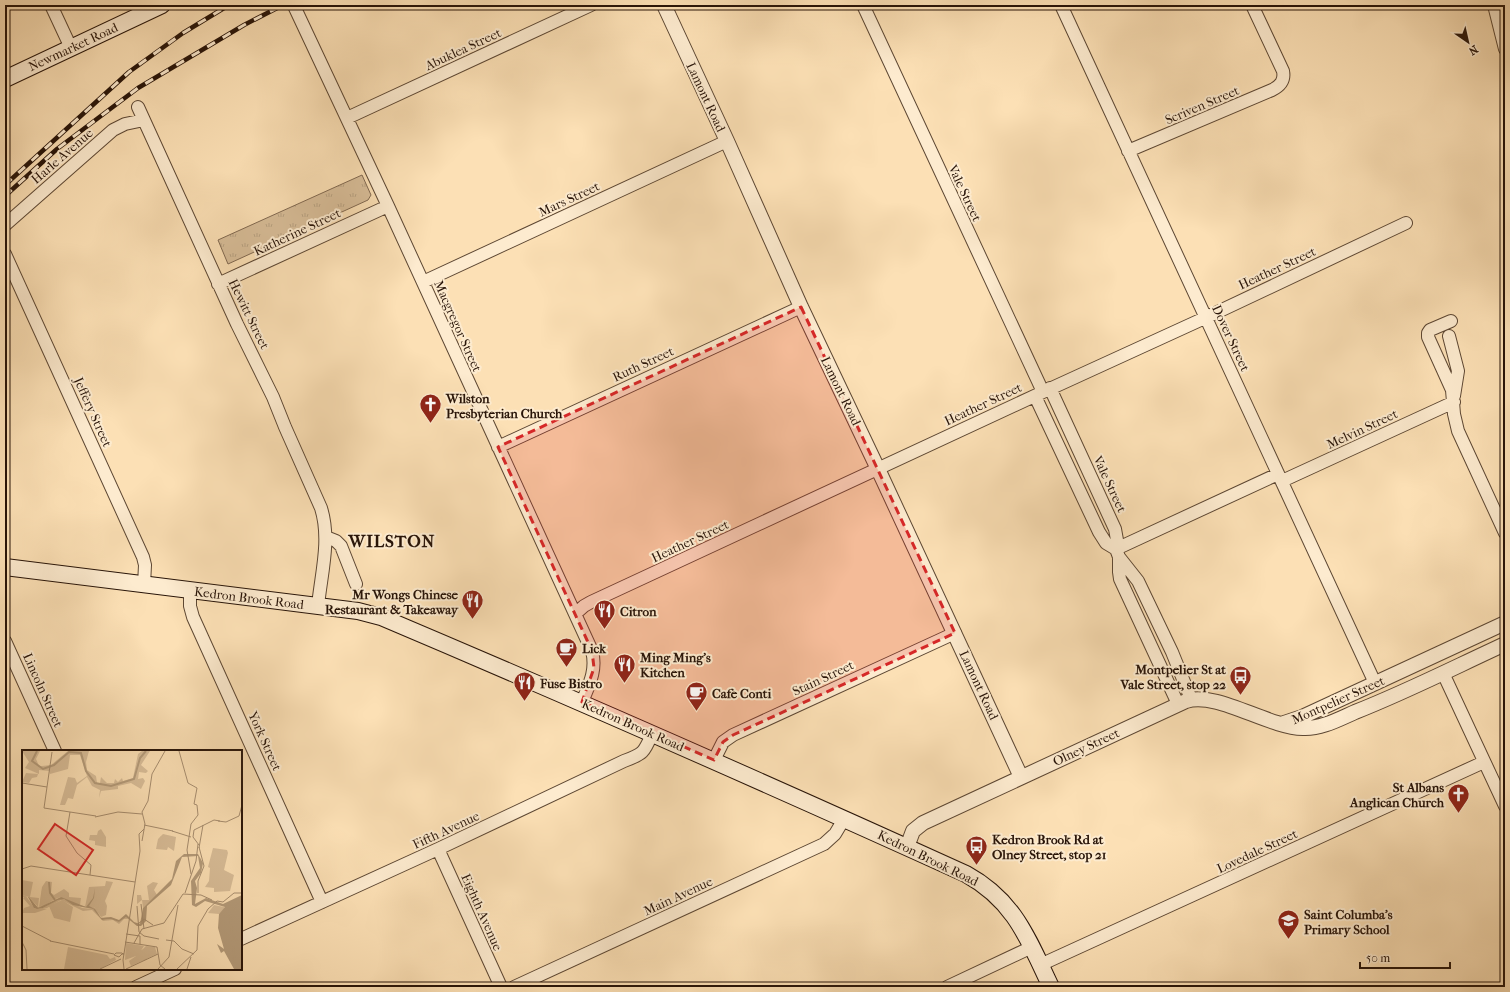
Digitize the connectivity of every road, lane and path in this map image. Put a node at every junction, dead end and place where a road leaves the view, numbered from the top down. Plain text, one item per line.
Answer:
1 (51, 5) edge
2 (162, 5) edge
3 (591, 5) edge
4 (664, 5) edge
5 (863, 5) edge
6 (1061, 5) edge
7 (1252, 5) edge
8 (1495, 5) edge
9 (295, 8) dead end
10 (1505, 18) edge
11 (71, 48) junction
12 (1505, 49) edge
13 (5, 79) edge
14 (138, 106) dead end
15 (347, 118) junction
16 (144, 120) junction
17 (727, 141) junction
18 (1128, 151) junction
19 (388, 206) junction
20 (1406, 223) dead end
21 (5, 225) edge
22 (5, 254) edge
23 (422, 282) junction
24 (218, 284) junction
25 (801, 307) junction
26 (1207, 317) junction
27 (1451, 321) dead end
28 (1449, 336) dead end
29 (1043, 392) junction
30 (1454, 399) junction
31 (498, 447) junction
32 (878, 469) junction
33 (1280, 477) junction
34 (1505, 533) edge
35 (326, 537) junction
36 (1117, 553) junction
37 (5, 567) edge
38 (356, 584) dead end
39 (144, 585) junction
40 (190, 591) junction
41 (318, 606) junction
42 (575, 614) junction
43 (1505, 623) edge
44 (955, 633) junction
45 (5, 641) edge
46 (1505, 644) edge
47 (1443, 673) junction
48 (1375, 683) junction
49 (582, 702) junction
50 (1185, 702) junction
51 (1281, 724) junction
52 (652, 734) junction
53 (55, 750) edge
54 (714, 760) junction
55 (1484, 762) junction
56 (1021, 776) junction
57 (1505, 806) edge
58 (844, 819) junction
59 (907, 847) junction
60 (438, 849) junction
61 (322, 902) junction
62 (242, 939) edge
63 (1032, 947) junction
64 (1040, 965) junction
65 (173, 970) edge
66 (136, 987) edge
67 (501, 987) edge
68 (514, 987) edge
69 (946, 987) edge
70 (1051, 987) edge

1 - 11 street
2 - 11 main road, Newmarket Road
3 - 15 street, Abuklea Street
4 - 17 street, Lamont Road
5 - 29 street, Vale Street
6 - 18 street, Dover Street
7 - 18 street, Scriven Street
8 - 10 street
8 - 12 street
9 - 15 street, Macgregor Street
11 - 13 main road, Newmarket Road
14 - 16 street, Hewitt Street
15 - 19 street, Macgregor Street
16 - 21 street, Harle Avenue
16 - 24 street, Hewitt Street
17 - 23 street, Mars Street
17 - 25 street, Lamont Road
18 - 26 street, Dover Street
19 - 23 street, Macgregor Street
19 - 24 street, Katherine Street
20 - 26 street, Heather Street
22 - 39 street, Jeffery Street
23 - 31 street, Macgregor Street
24 - 35 street, Hewitt Street
25 - 31 street, Ruth Street
25 - 32 street, Lamont Road
26 - 29 street, Heather Street
26 - 33 street, Dover Street
27 - 30 street
28 - 30 street
29 - 32 street, Heather Street
29 - 36 street, Vale Street
29 - 36 street, Vale Street
30 - 33 street, Melvin Street
30 - 34 street
31 - 42 street, Macgregor Street
32 - 42 street, Heather Street
32 - 44 street, Lamont Road
33 - 36 street, Melvin Street
33 - 48 street, Dover Street
35 - 38 street
35 - 41 street, Hewitt Street
36 - 50 street, Vale Street
36 - 50 street, Vale Street
37 - 39 main road, Kedron Brook Road
39 - 40 main road, Kedron Brook Road
40 - 41 main road, Kedron Brook Road
40 - 61 street, York Street
41 - 49 main road, Kedron Brook Road
42 - 49 street, Macgregor Street
43 - 48 street, Montpelier Street
44 - 54 street, Stain Street
44 - 56 street, Lamont Road
45 - 53 street, Lincoln Street
46 - 47 street, Montpelier Street
47 - 51 street, Montpelier Street
47 - 55 street
48 - 51 street, Montpelier Street
49 - 52 main road, Kedron Brook Road
50 - 51 street, Olney Street
50 - 56 street, Olney Street
52 - 54 main road, Kedron Brook Road
52 - 60 street, Fifth Avenue
54 - 58 main road, Kedron Brook Road
55 - 57 street
55 - 64 street, Lovedale Street
56 - 59 street, Olney Street
58 - 59 main road, Kedron Brook Road
58 - 68 street, Main Avenue
59 - 63 main road, Kedron Brook Road
60 - 61 street, Fifth Avenue
60 - 67 street, Eighth Avenue
61 - 62 street, Fifth Avenue
63 - 64 main road, Kedron Brook Road
63 - 69 street
64 - 70 main road, Kedron Brook Road
65 - 66 street

